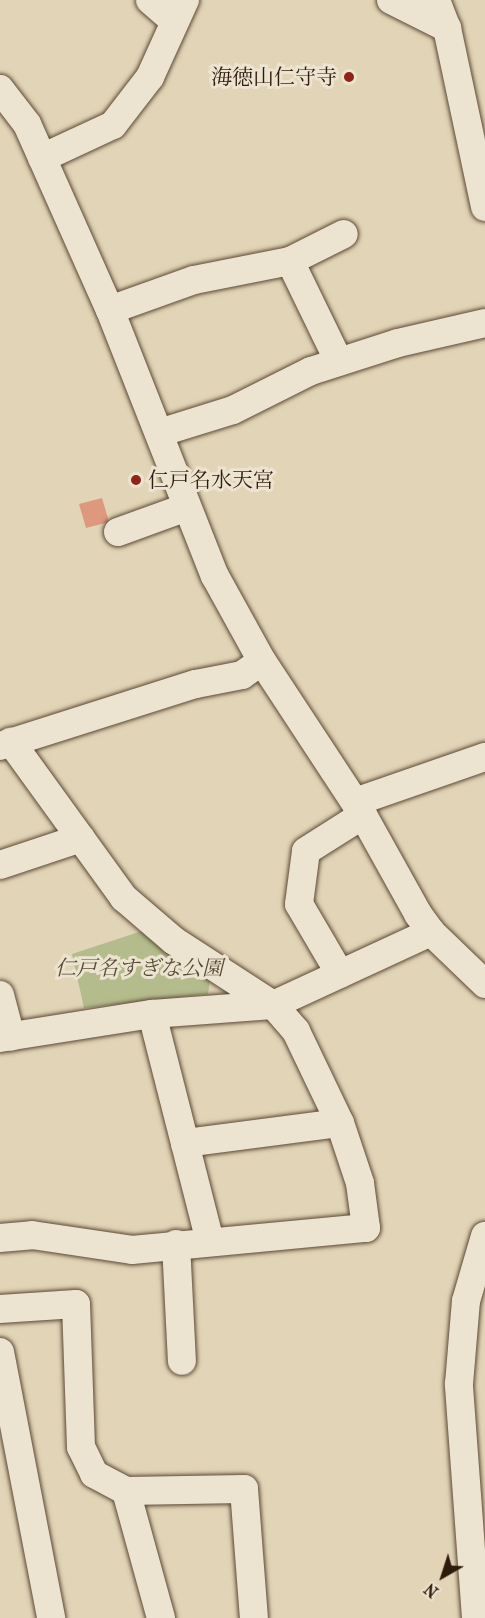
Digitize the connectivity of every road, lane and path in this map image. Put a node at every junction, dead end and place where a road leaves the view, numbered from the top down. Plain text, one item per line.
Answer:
1 (150, 0) edge
2 (392, 0) edge
3 (436, 0) edge
4 (180, 11) edge
5 (447, 28) junction
6 (0, 89) edge
7 (42, 158) junction
8 (485, 207) edge
9 (344, 234) dead end
10 (290, 261) junction
11 (110, 310) junction
12 (485, 323) edge
13 (339, 362) junction
14 (159, 434) junction
15 (187, 507) junction
16 (118, 532) dead end
17 (262, 661) junction
18 (5, 744) edge
19 (485, 757) edge
20 (359, 809) junction
21 (81, 838) junction
22 (0, 866) edge
23 (431, 932) junction
24 (340, 974) junction
25 (485, 984) edge
26 (0, 995) edge
27 (273, 1005) junction
28 (152, 1014) junction
29 (6, 1038) edge
30 (340, 1123) junction
31 (185, 1143) junction
32 (485, 1236) edge
33 (0, 1238) edge
34 (210, 1241) junction
35 (176, 1244) junction
36 (0, 1309) edge
37 (0, 1352) edge
38 (182, 1361) dead end
39 (126, 1491) junction
40 (51, 1618) edge
41 (161, 1618) edge
42 (254, 1618) edge
43 (476, 1618) edge

1 - 4 street
2 - 5 street
3 - 5 street
4 - 7 street
5 - 8 street
6 - 7 street
7 - 11 street
9 - 10 street
10 - 11 street
10 - 13 street
11 - 14 street
12 - 13 street
13 - 14 street
14 - 15 street
15 - 16 street
15 - 17 street
17 - 18 street
17 - 20 street
18 - 21 street
19 - 20 street
20 - 23 street
20 - 24 street
21 - 22 street
21 - 27 street
23 - 24 street
23 - 25 street
24 - 27 street
26 - 29 street
27 - 28 street
27 - 30 street
28 - 29 street
28 - 31 street
30 - 31 street
30 - 34 street
31 - 34 street
32 - 43 street
33 - 35 street
34 - 35 street
35 - 38 street
36 - 39 street
37 - 40 street
39 - 41 street
39 - 42 street

